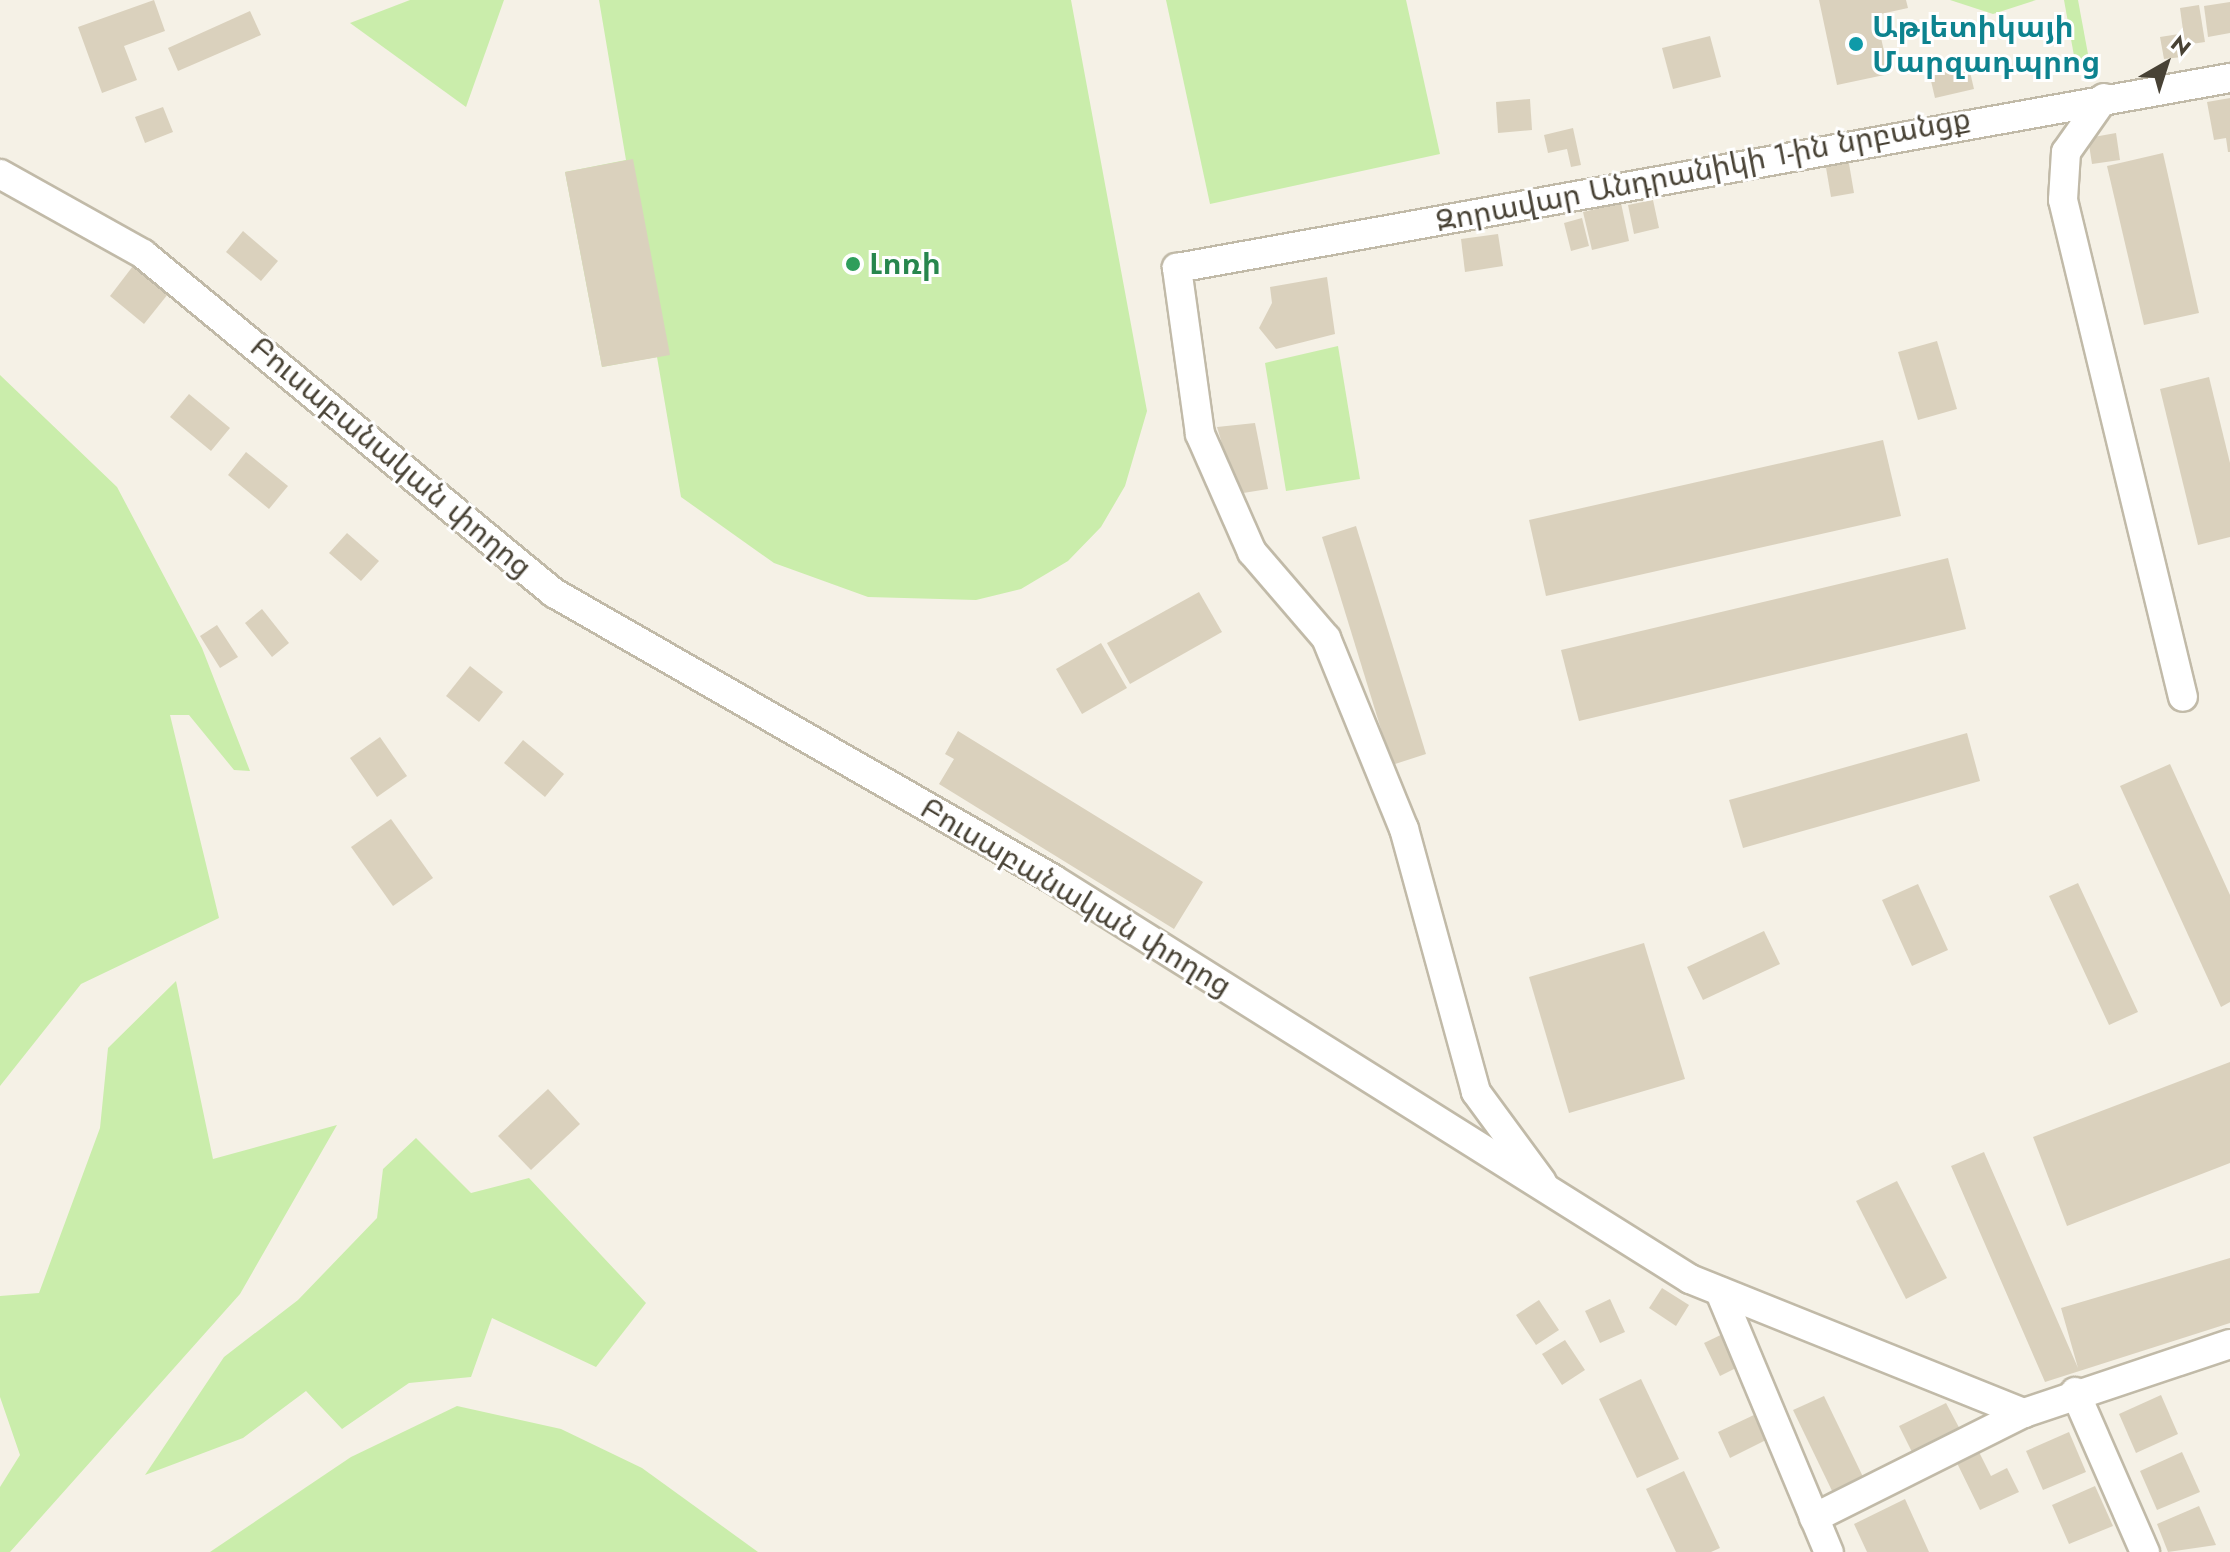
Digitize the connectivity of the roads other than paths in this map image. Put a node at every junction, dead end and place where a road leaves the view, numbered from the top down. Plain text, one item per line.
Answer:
1 (2230, 78) edge
2 (2104, 98) junction
3 (0, 174) edge
4 (2183, 697) dead end
5 (1547, 1191) junction
6 (1720, 1292) junction
7 (2230, 1344) edge
8 (2075, 1392) junction
9 (2024, 1413) junction
10 (1814, 1518) junction
11 (1829, 1552) edge
12 (2145, 1552) edge

1 - 2 street, Զորավար Անդրանիկի 1-ին նրբանցք
2 - 4 street
2 - 5 street, Զորավար Անդրանիկի 1-ին նրբանցք
3 - 5 street, Բուսաբանական փողոց
5 - 6 street, Բուսաբանական փողոց
6 - 9 street, Բուսաբանական փողոց
6 - 10 street
7 - 8 street
8 - 9 street
8 - 12 street
9 - 10 street
10 - 11 street

